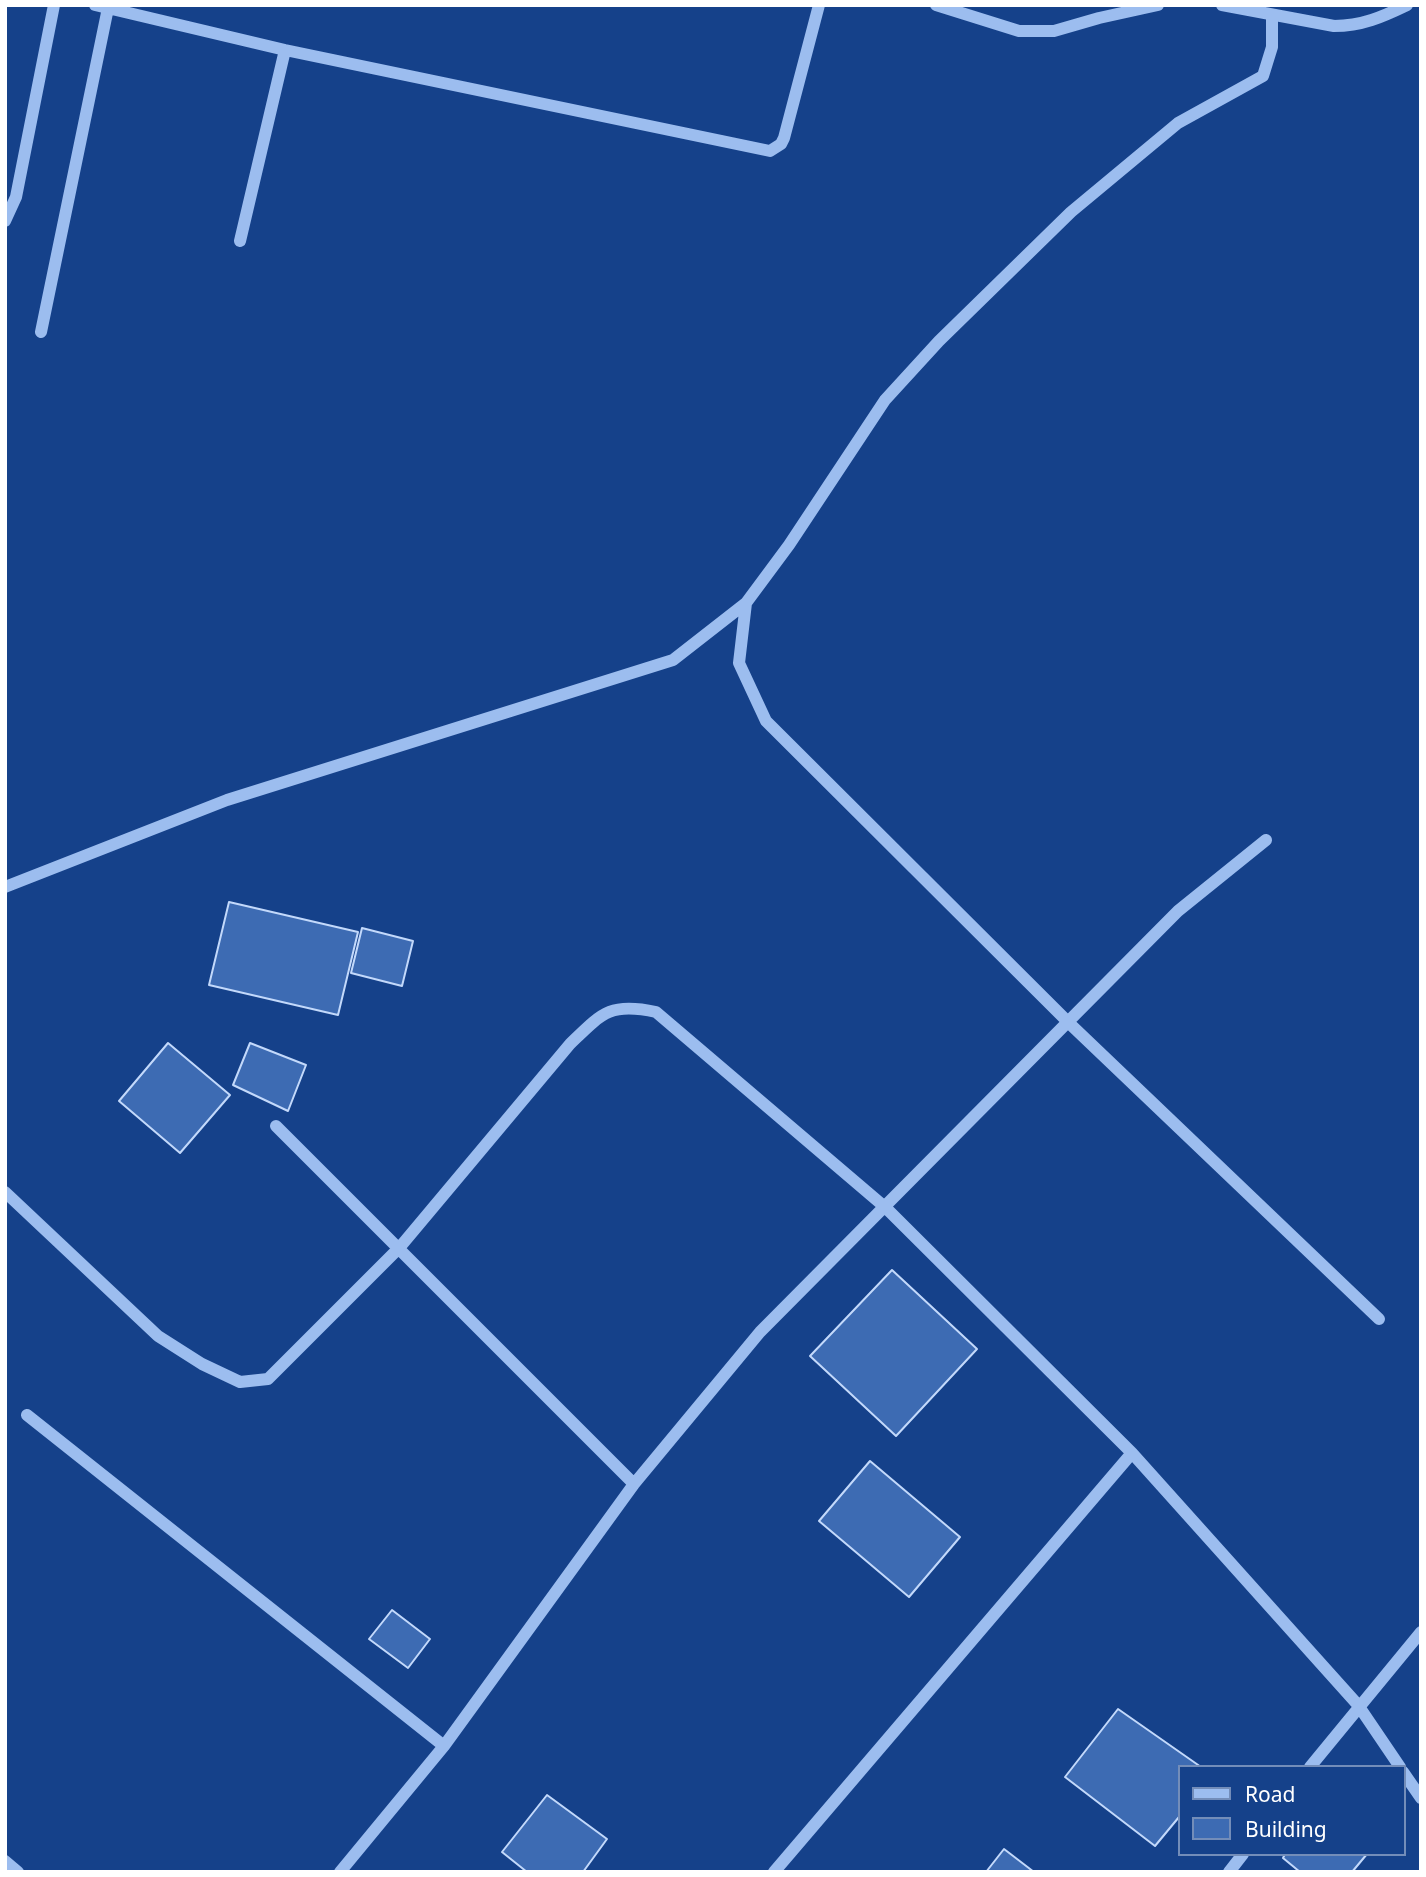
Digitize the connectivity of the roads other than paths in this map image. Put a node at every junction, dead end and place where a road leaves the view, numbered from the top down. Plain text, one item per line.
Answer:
1 (54, 5) edge
2 (819, 5) edge
3 (936, 5) edge
4 (1158, 5) edge
5 (1222, 5) edge
6 (1407, 5) edge
7 (102, 7) edge
8 (1272, 15) junction
9 (285, 50) junction
10 (5, 221) edge
11 (240, 241) dead end
12 (41, 332) dead end
13 (746, 603) junction
14 (1266, 840) dead end
15 (5, 887) edge
16 (1069, 1023) junction
17 (276, 1125) dead end
18 (5, 1192) edge
19 (886, 1208) junction
20 (400, 1247) junction
21 (1379, 1319) dead end
22 (27, 1415) dead end
23 (1132, 1453) junction
24 (634, 1484) junction
25 (1421, 1632) edge
26 (1358, 1705) junction
27 (444, 1746) junction
28 (1312, 1765) edge
29 (1399, 1765) edge
30 (1405, 1775) edge
31 (1421, 1798) edge
32 (1241, 1856) edge
33 (5, 1861) edge
34 (18, 1872) edge
35 (340, 1872) edge
36 (774, 1872) edge
37 (1229, 1872) edge

1 - 10 street
2 - 9 street
3 - 4 street
5 - 8 street
6 - 8 street
7 - 9 street
7 - 12 street
8 - 13 street
9 - 11 street
13 - 15 street
13 - 16 street
14 - 16 street
16 - 19 street
16 - 21 street
17 - 20 street
18 - 20 street
19 - 20 street
19 - 23 street
19 - 24 street
20 - 24 street
22 - 27 street
23 - 26 street
23 - 36 street
24 - 27 street
25 - 26 street
26 - 28 street
26 - 29 street
27 - 35 street
30 - 31 street
32 - 37 street
33 - 34 street

